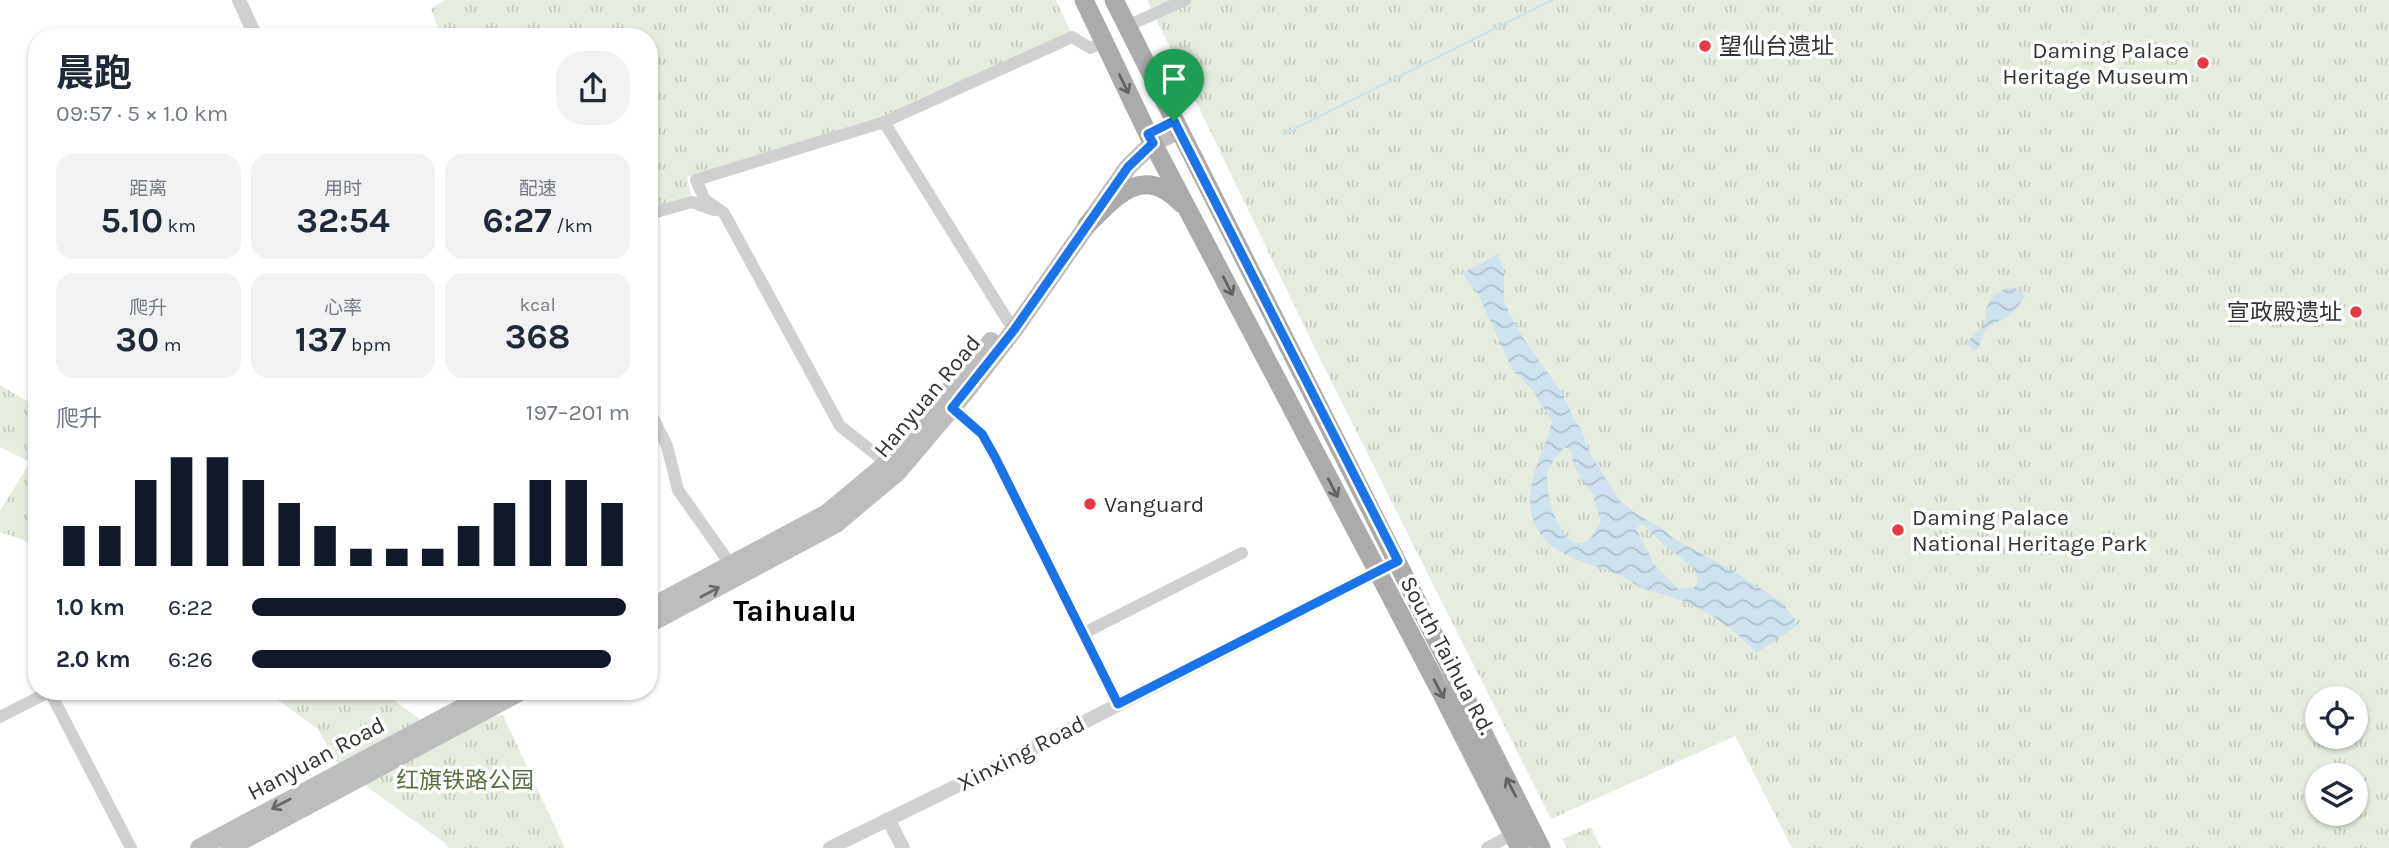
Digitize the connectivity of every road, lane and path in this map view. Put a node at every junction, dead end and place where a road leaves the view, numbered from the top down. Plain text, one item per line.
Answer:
1 (239, 0) edge
2 (1084, 0) edge
3 (1114, 0) edge
4 (1185, 0) edge
5 (1127, 26) junction
6 (253, 28) edge
7 (1104, 42) junction
8 (884, 122) junction
9 (1177, 125) junction
10 (1150, 139) junction
11 (658, 211) edge
12 (1189, 212) junction
13 (724, 214) junction
14 (1087, 225) junction
15 (1008, 321) junction
16 (952, 408) junction
17 (658, 428) edge
18 (887, 463) junction
19 (1242, 553) dead end
20 (1398, 561) junction
21 (731, 565) junction
22 (1376, 572) junction
23 (658, 603) edge
24 (658, 619) edge
25 (1084, 633) junction
26 (34, 700) edge
27 (54, 700) edge
28 (476, 700) edge
29 (505, 700) edge
30 (1118, 704) junction
31 (0, 717) edge
32 (888, 819) junction
33 (1517, 841) edge
34 (131, 848) edge
35 (199, 848) edge
36 (229, 848) edge
37 (830, 848) edge
38 (903, 848) edge
39 (1487, 848) edge
40 (1541, 848) edge

1 - 6 street
2 - 7 main road, South Taihua Rd.
3 - 5 main road, South Taihua Rd.
4 - 5 street
5 - 9 main road, South Taihua Rd.
7 - 8 street
7 -> 10 main road, South Taihua Rd.
8 - 13 street
8 - 15 street
9 - 10 main road, Hanyuan Road
9 - 20 main road, South Taihua Rd.
10 - 12 main road, South Taihua Rd.
10 - 14 main road, Hanyuan Road
10 - 15 main road, Hanyuan Road
11 - 13 street
12 - 14 main road
12 -> 22 main road, South Taihua Rd.
13 - 18 street
14 - 16 main road, Hanyuan Road
15 - 18 main road, Hanyuan Road
24 -> 16 main road, Hanyuan Road
16 - 25 street
17 - 21 street
18 - 21 main road, Hanyuan Road
19 - 25 street
20 - 22 street, Xinxing Road
40 -> 20 main road, South Taihua Rd.
21 - 23 main road, Hanyuan Road
22 - 30 street, Xinxing Road
22 -> 33 main road, South Taihua Rd.
25 - 30 street
26 - 31 street
27 - 34 street
28 -> 35 main road, Hanyuan Road
29 - 36 main road, Hanyuan Road
30 - 32 street, Xinxing Road
32 - 37 street, Xinxing Road
32 - 38 street
33 - 39 street

